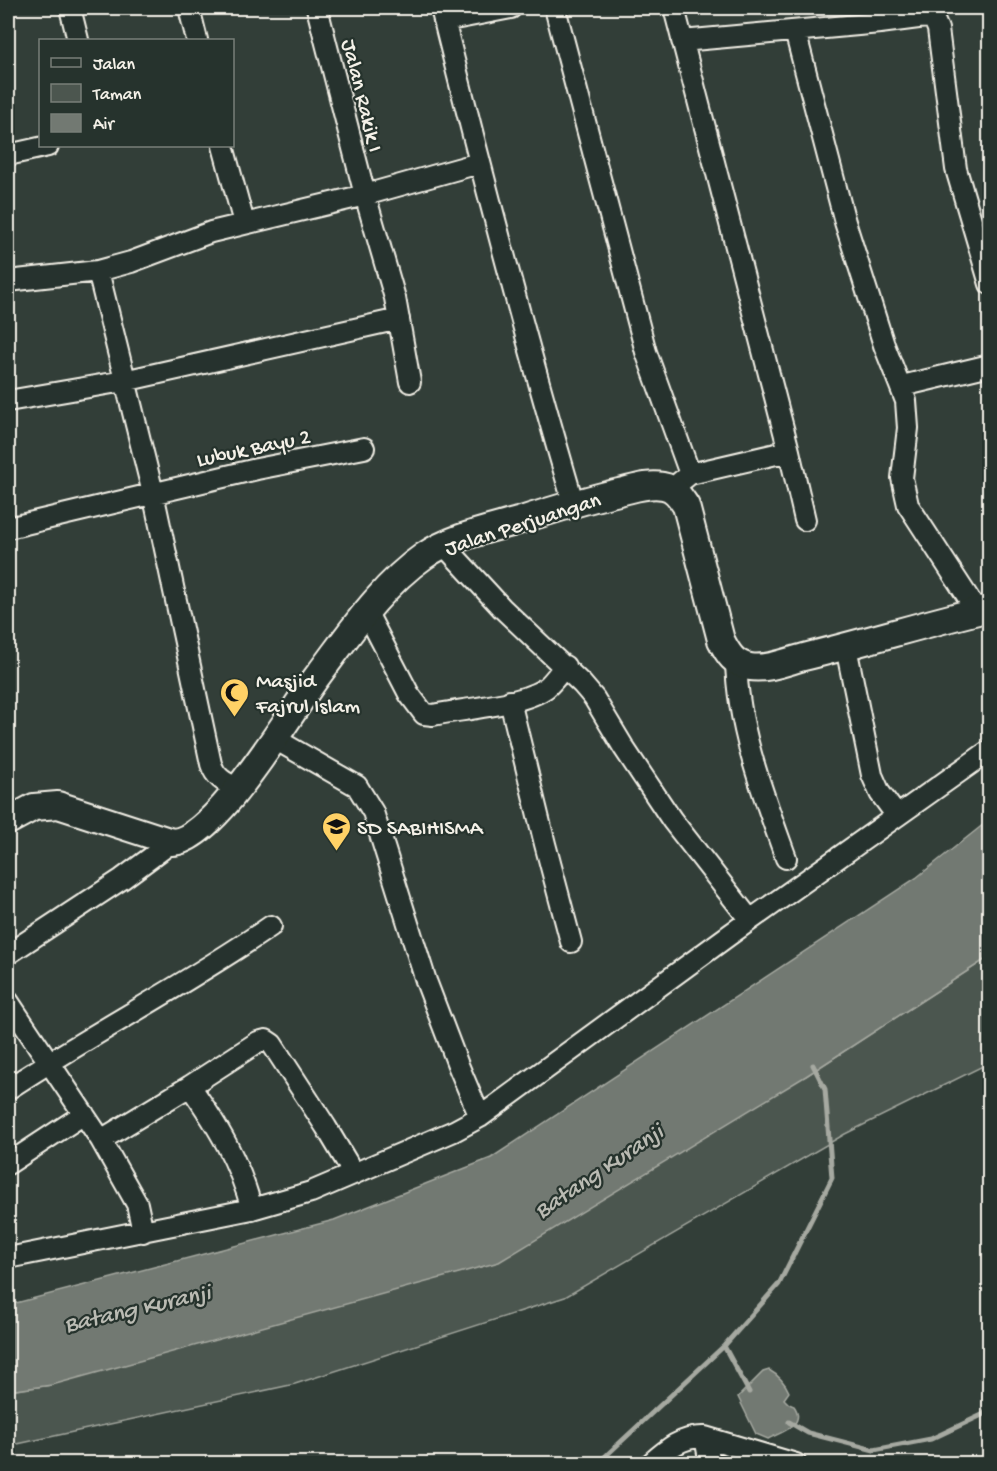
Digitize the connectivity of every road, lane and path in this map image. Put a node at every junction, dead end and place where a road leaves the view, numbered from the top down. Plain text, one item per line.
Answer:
1 (70, 8) edge
2 (189, 8) edge
3 (317, 8) edge
4 (511, 8) edge
5 (555, 8) edge
6 (674, 8) edge
7 (443, 14) edge
8 (795, 31) junction
9 (78, 39) edge
10 (196, 39) edge
11 (682, 41) junction
12 (44, 147) edge
13 (222, 147) edge
14 (8, 155) edge
15 (479, 163) junction
16 (365, 195) junction
17 (244, 223) junction
18 (98, 271) junction
19 (8, 281) edge
20 (990, 284) edge
21 (399, 319) junction
22 (990, 365) edge
23 (124, 381) junction
24 (410, 382) dead end
25 (902, 386) junction
26 (8, 401) edge
27 (364, 448) dead end
28 (789, 451) junction
29 (681, 481) junction
30 (153, 493) junction
31 (573, 502) junction
32 (805, 520) dead end
33 (8, 528) edge
34 (444, 545) junction
35 (983, 609) edge
36 (367, 613) junction
37 (846, 647) junction
38 (736, 662) junction
39 (565, 666) junction
40 (510, 701) junction
41 (275, 739) junction
42 (990, 750) edge
43 (236, 788) junction
44 (897, 816) junction
45 (8, 821) edge
46 (172, 842) junction
47 (786, 858) dead end
48 (750, 920) junction
49 (271, 926) dead end
50 (571, 942) dead end
51 (8, 954) edge
52 (8, 1001) edge
53 (50, 1061) junction
54 (190, 1086) junction
55 (8, 1089) edge
56 (84, 1114) junction
57 (480, 1117) junction
58 (101, 1140) junction
59 (8, 1164) edge
60 (354, 1174) junction
61 (252, 1209) junction
62 (143, 1232) junction
63 (8, 1258) edge
64 (705, 1437) junction
65 (650, 1464) edge
66 (710, 1464) edge
67 (796, 1464) edge

1 - 9 street
2 - 10 street
3 - 16 street, Jalan Rakik I
4 - 7 street
5 - 29 street
6 - 11 street
7 - 15 street
8 - 11 street
8 - 20 street
8 - 25 street
11 - 28 street
12 - 14 street
13 - 17 street
15 - 16 street
15 - 31 street
16 - 17 street
16 - 21 street, Jalan Rakik I
17 - 18 street
18 - 19 street
18 - 23 street
21 - 23 street
21 - 24 street
22 - 25 street
23 - 26 street
23 - 30 street
25 - 35 street
27 - 30 street, Lubuk Bayu 2
28 - 29 street
28 - 32 street
29 - 31 street, Jalan Perjuangan
29 - 38 street
30 - 33 street, Lubuk Bayu 2
30 - 43 street
31 - 34 street, Jalan Perjuangan
34 - 36 street, Jalan Perjuangan
34 - 39 street
35 - 37 street
36 - 40 street
36 - 41 street, Jalan Perjuangan
37 - 38 street
37 - 44 street
38 - 47 street
39 - 40 street
39 - 48 street
40 - 50 street
41 - 43 street, Jalan Perjuangan
41 - 57 street
42 - 44 street
43 - 46 street, Jalan Perjuangan
44 - 48 street
45 - 46 street
46 - 51 street
48 - 57 street
49 - 53 street
52 - 53 street
53 - 55 street
53 - 56 street
54 - 58 street
54 - 60 street
54 - 61 street
56 - 58 street
56 - 59 street
57 - 60 street
58 - 62 street
60 - 61 street
61 - 62 street
62 - 63 street
64 - 65 street
64 - 66 street
64 - 67 street

